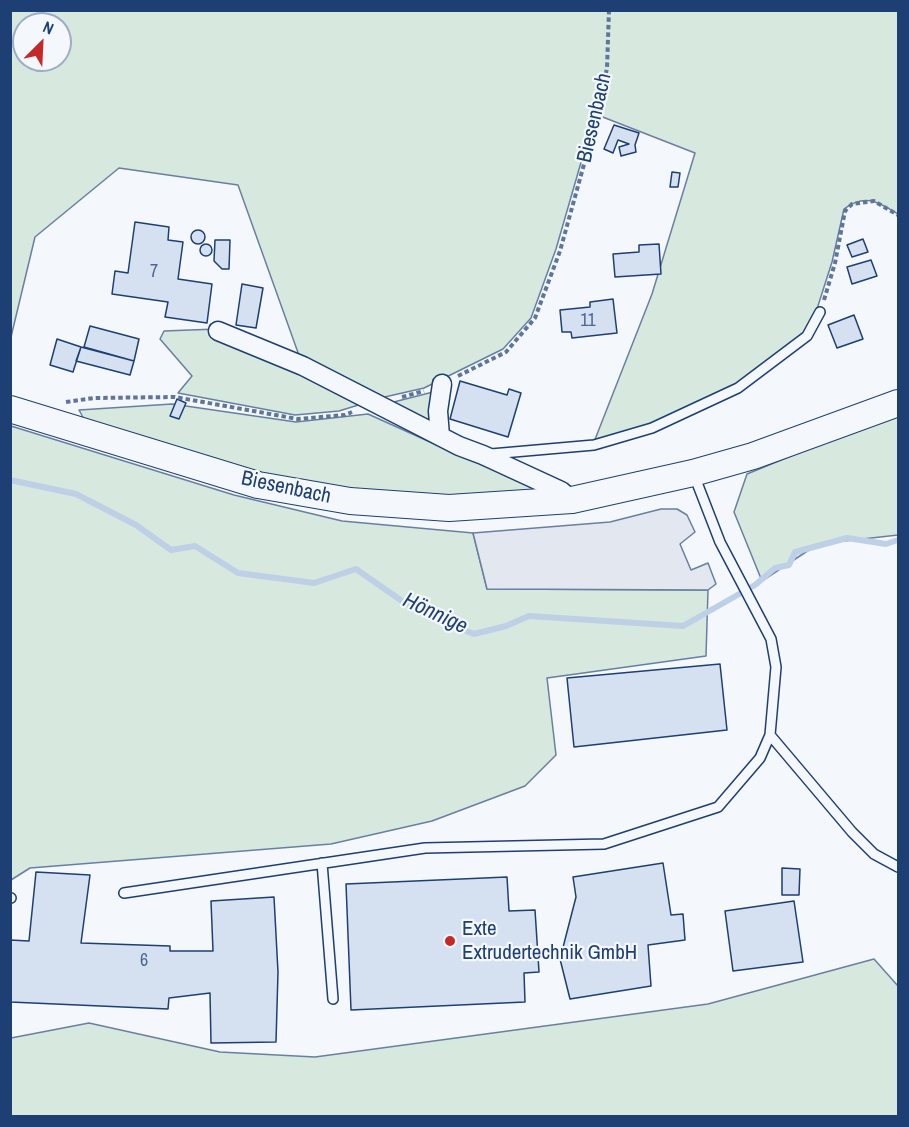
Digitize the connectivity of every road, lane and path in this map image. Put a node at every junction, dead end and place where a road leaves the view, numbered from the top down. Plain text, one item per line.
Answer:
1 (609, 10) edge
2 (898, 215) edge
3 (820, 312) joint
4 (218, 331) dead end
5 (442, 384) joint
6 (377, 403) junction
7 (898, 403) edge
8 (57, 404) dead end
9 (10, 409) edge
10 (440, 436) junction
11 (483, 455) junction
12 (693, 473) junction
13 (572, 500) junction
14 (770, 735) junction
15 (322, 863) junction
16 (898, 867) edge
17 (124, 893) dead end
18 (333, 999) dead end

1 - 5 path, Biesenbach
2 - 3 path
3 - 11 lane
4 - 6 street
5 - 10 street
6 - 8 path
6 - 10 street
7 - 12 main road, Biesenbach
9 - 13 main road, Biesenbach
10 - 11 street
11 - 13 street
12 - 13 main road, Biesenbach
12 - 14 lane
14 - 15 lane
14 - 16 lane
15 - 17 lane
15 - 18 lane

